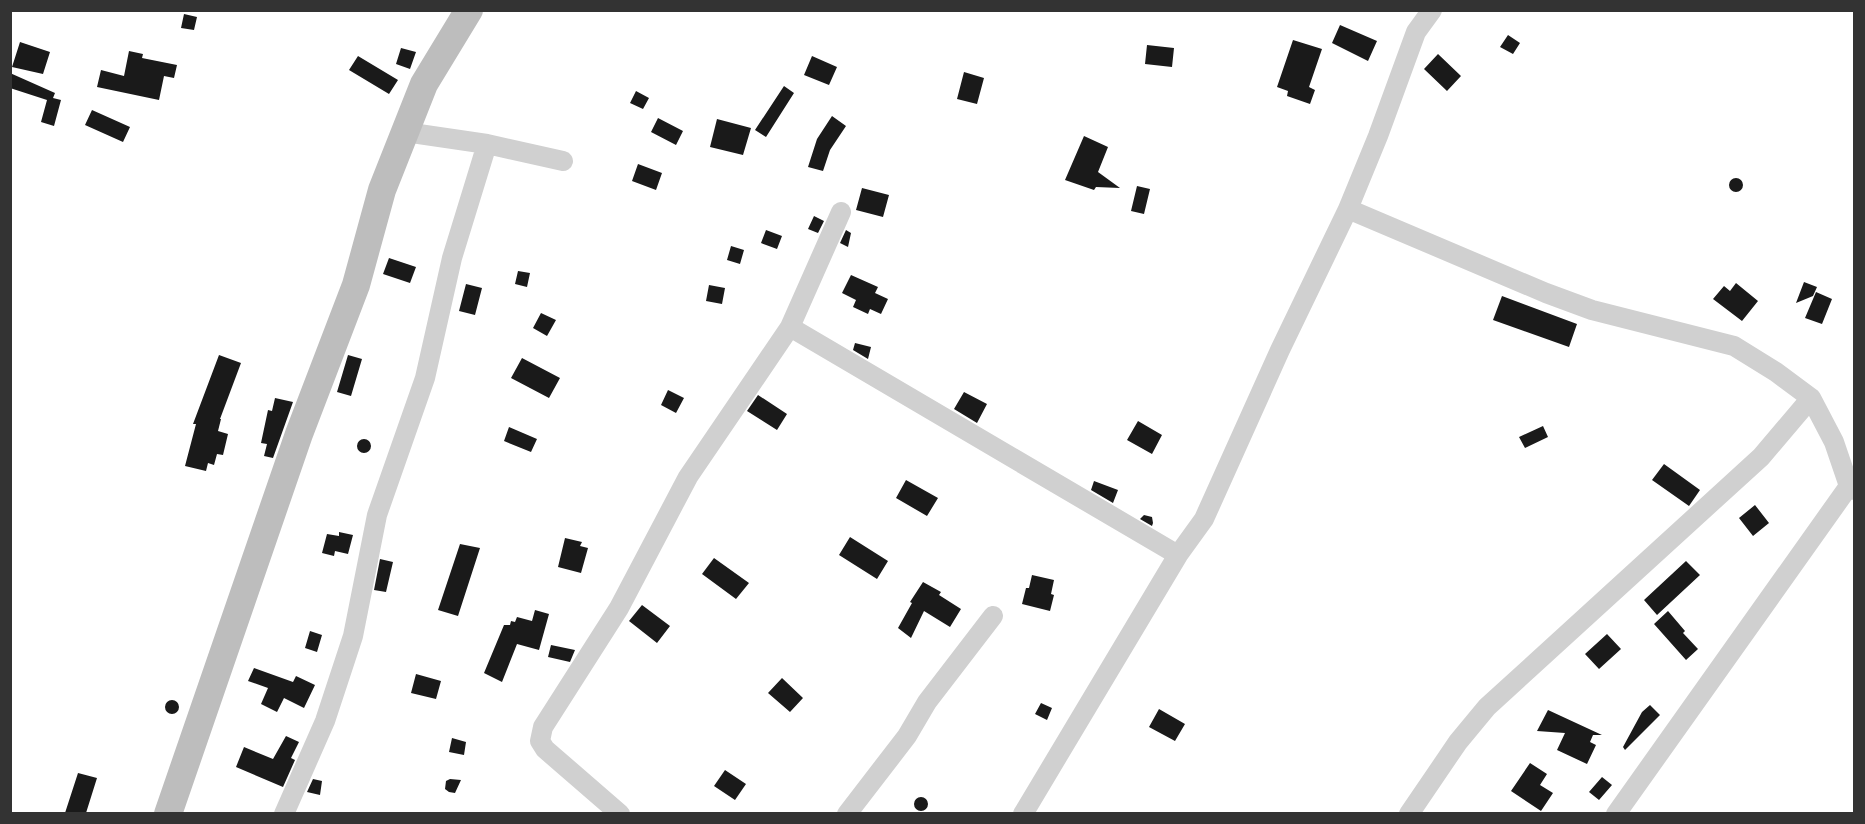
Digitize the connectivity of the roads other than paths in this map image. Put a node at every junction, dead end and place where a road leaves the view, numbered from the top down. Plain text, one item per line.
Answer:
1 (469, 10) edge
2 (1432, 10) edge
3 (405, 132) junction
4 (487, 144) junction
5 (563, 161) dead end
6 (1348, 209) junction
7 (841, 212) dead end
8 (790, 327) junction
9 (1811, 398) junction
10 (1853, 486) edge
11 (1178, 555) junction
12 (993, 616) dead end
13 (168, 813) edge
14 (284, 813) edge
15 (620, 813) edge
16 (847, 813) edge
17 (1023, 813) edge
18 (1410, 813) edge
19 (1616, 813) edge

1 - 3 street
2 - 6 street
3 - 4 street
3 - 13 street
4 - 5 street
4 - 14 street
6 - 9 street
6 - 11 street
7 - 8 street
8 - 11 street
8 - 15 street
9 - 10 street
9 - 18 street
10 - 19 street
11 - 17 street
12 - 16 street

